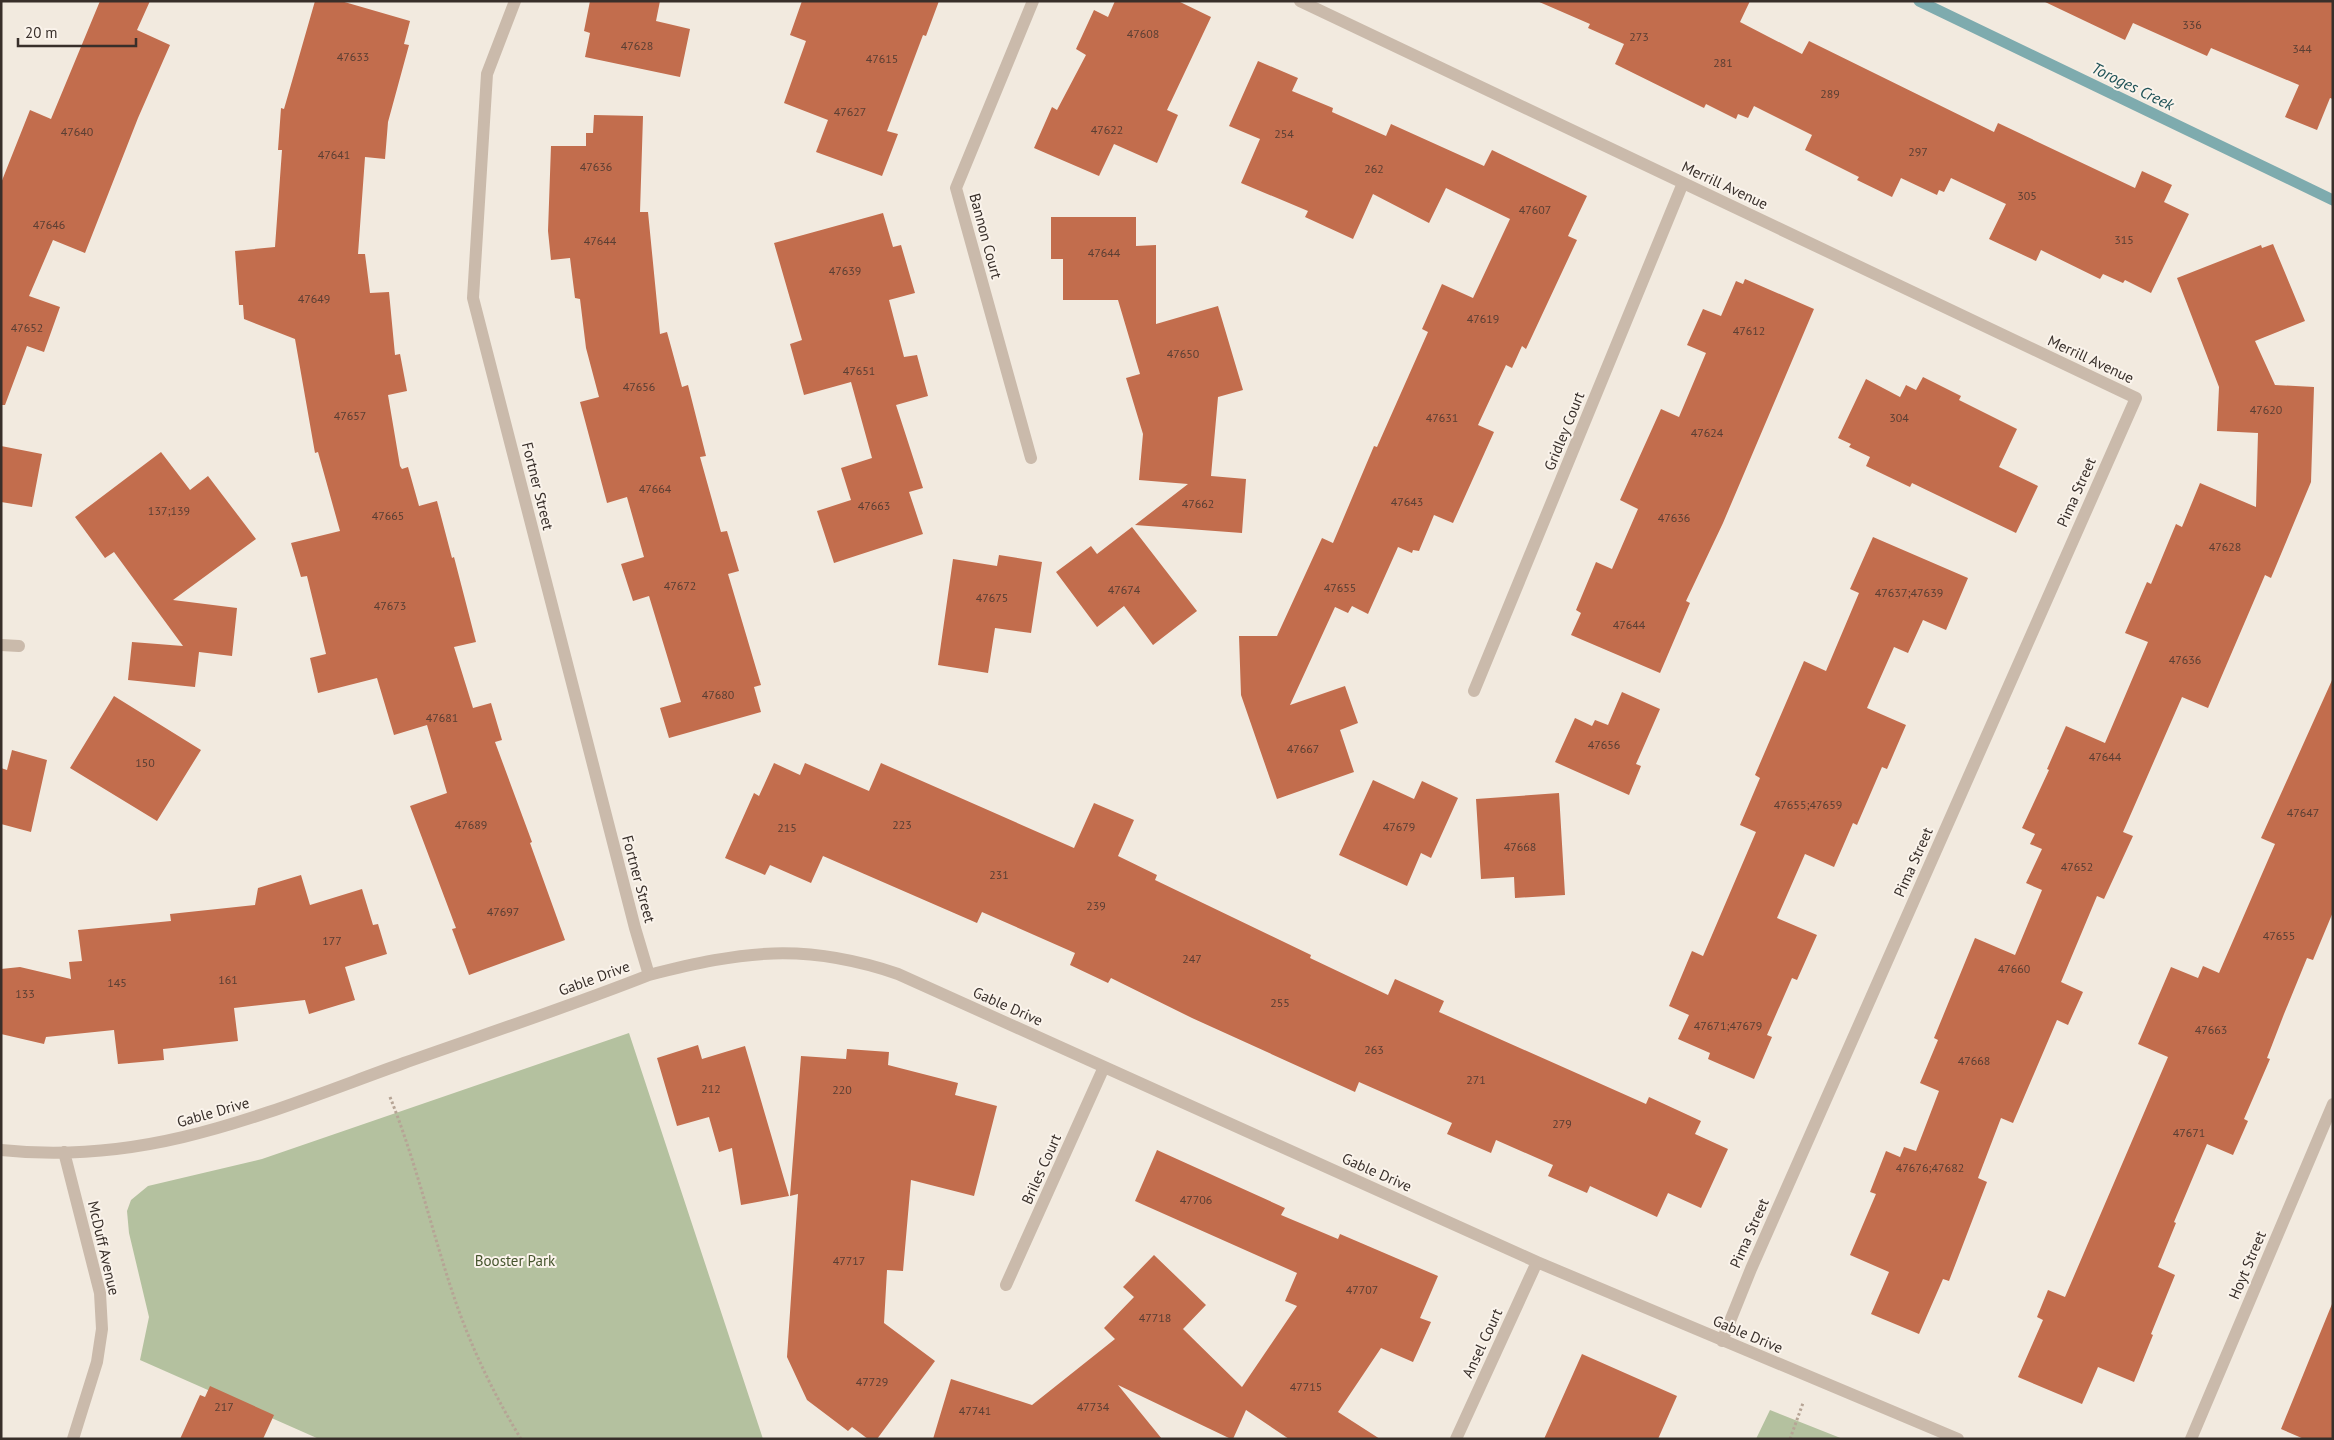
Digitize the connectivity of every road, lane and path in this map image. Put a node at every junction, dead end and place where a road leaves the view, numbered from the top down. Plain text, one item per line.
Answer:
1 (515, 1) edge
2 (1033, 1) edge
3 (1300, 1) edge
4 (1684, 183) junction
5 (2136, 398) joint
6 (1030, 458) dead end
7 (1, 645) edge
8 (19, 646) dead end
9 (1474, 691) dead end
10 (649, 975) junction
11 (1104, 1067) junction
12 (380, 1072) junction
13 (2333, 1104) edge
14 (1, 1150) edge
15 (64, 1152) junction
16 (1537, 1262) junction
17 (1006, 1284) dead end
18 (1722, 1341) junction
19 (1812, 1379) junction
20 (74, 1439) edge
21 (521, 1439) edge
22 (1456, 1439) edge
23 (1790, 1439) edge
24 (1958, 1439) edge
25 (2191, 1439) edge

1 - 10 street, Fortner Street
2 - 6 street, Bannon Court
3 - 4 street, Merrill Avenue
4 - 5 street, Merrill Avenue
4 - 9 street, Gridley Court
5 - 18 street, Pima Street
7 - 8 street
10 - 11 street, Gable Drive
10 - 12 street, Gable Drive
11 - 16 street, Gable Drive
11 - 17 street, Briles Court
12 - 15 street, Gable Drive
12 - 21 path
13 - 25 street, Hoyt Street
14 - 15 street, Gable Drive
15 - 20 street, McDuff Avenue
16 - 18 street, Gable Drive
16 - 22 street, Ansel Court
18 - 19 street, Gable Drive
19 - 23 path
19 - 24 street, Gable Drive

